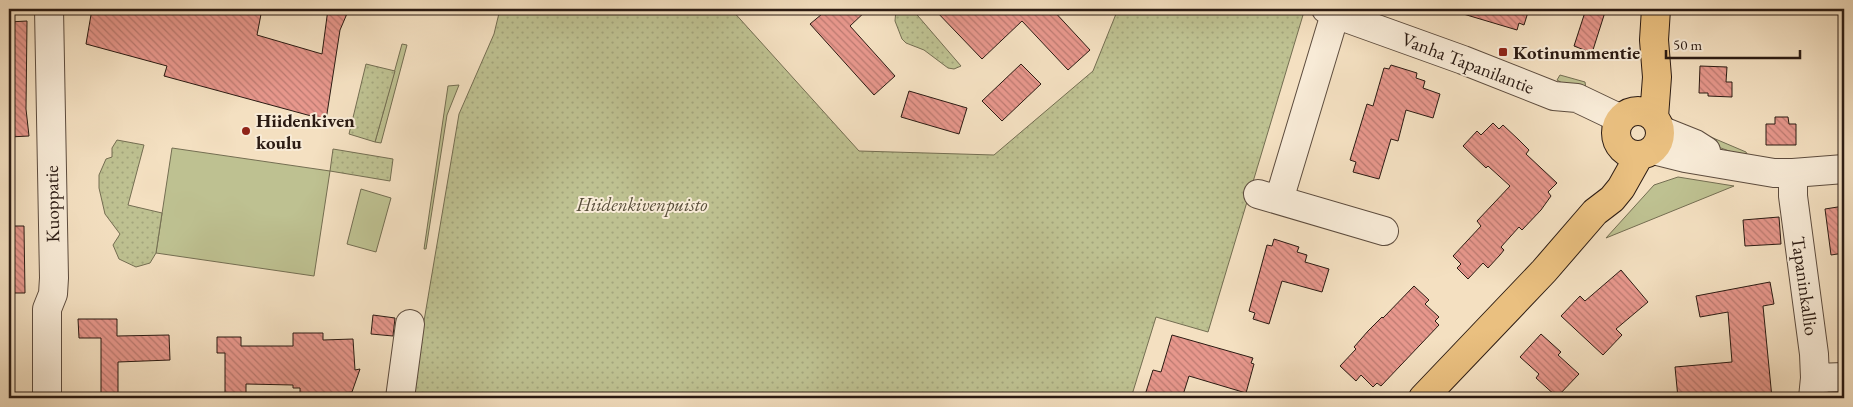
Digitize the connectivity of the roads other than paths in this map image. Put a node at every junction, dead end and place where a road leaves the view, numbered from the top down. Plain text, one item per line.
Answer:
1 (49, 9) edge
2 (1656, 9) edge
3 (1330, 11) edge
4 (1637, 133) junction
5 (1844, 169) edge
6 (1793, 173) junction
7 (1384, 231) dead end
8 (410, 324) dead end
9 (1844, 377) edge
10 (1814, 388) edge
11 (46, 398) edge
12 (400, 398) edge
13 (1423, 398) edge

1 - 11 street, Kuoppatie
2 - 4 main road
3 - 4 street, Vanha Tapanilantie
3 - 7 street
4 - 6 street, Vanha Tapanilantie
4 - 13 main road
5 - 6 street, Vanha Tapanilantie
6 - 10 street, Tapaninkallio
8 - 12 street
9 - 10 street

